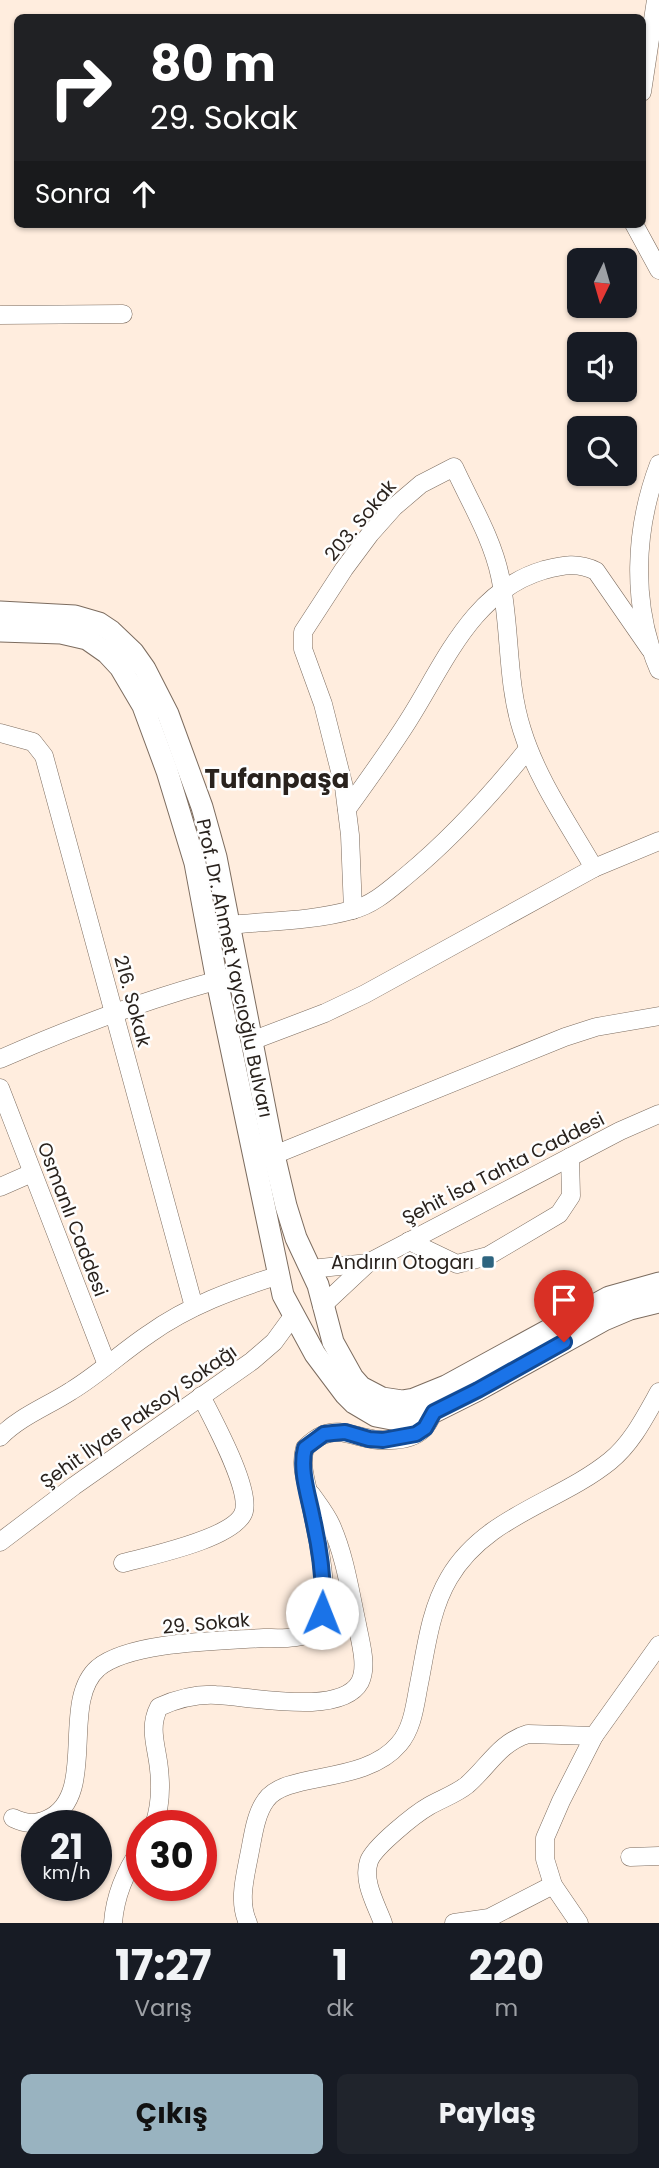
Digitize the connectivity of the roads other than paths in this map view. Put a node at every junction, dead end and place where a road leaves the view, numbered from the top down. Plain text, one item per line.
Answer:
1 (656, 0) edge
2 (646, 66) edge
3 (636, 228) edge
4 (659, 270) edge
5 (123, 314) dead end
6 (0, 315) edge
7 (659, 464) edge
8 (502, 590) junction
9 (0, 612) edge
10 (0, 631) edge
11 (650, 649) junction
12 (659, 670) edge
13 (0, 733) edge
14 (528, 748) junction
15 (347, 809) junction
16 (659, 841) edge
17 (594, 867) junction
18 (353, 910) junction
19 (229, 925) junction
20 (239, 975) junction
21 (217, 981) junction
22 (114, 1012) junction
23 (659, 1016) edge
24 (251, 1041) junction
25 (0, 1059) edge
26 (0, 1088) edge
27 (659, 1114) edge
28 (274, 1155) junction
29 (570, 1157) junction
30 (32, 1173) junction
31 (0, 1187) edge
32 (409, 1241) junction
33 (368, 1262) junction
34 (311, 1269) junction
35 (280, 1275) junction
36 (659, 1283) edge
37 (659, 1302) edge
38 (322, 1306) junction
39 (194, 1307) junction
40 (293, 1316) junction
41 (107, 1365) junction
42 (659, 1392) edge
43 (201, 1396) junction
44 (434, 1412) junction
45 (0, 1437) edge
46 (307, 1489) junction
47 (0, 1542) edge
48 (123, 1563) dead end
49 (659, 1645) edge
50 (594, 1736) junction
51 (158, 1810) edge
52 (13, 1818) dead end
53 (659, 1856) edge
54 (630, 1857) dead end
55 (126, 1875) edge
56 (552, 1885) junction
57 (490, 1921) edge
58 (113, 1923) edge
59 (248, 1923) edge
60 (383, 1923) edge
61 (454, 1923) edge
62 (579, 1923) edge

1 - 2 street
3 - 4 street
5 - 6 street
7 - 11 street
8 - 11 street
8 - 14 street, 203. Sokak
8 - 15 street
8 - 15 street, 203. Sokak
9 - 19 main road, Prof. Dr. Ahmet Yaycıoğlu Bulvarı
10 - 21 main road, Prof. Dr. Ahmet Yaycıoğlu Bulvarı
11 - 12 street
13 - 22 street, 216. Sokak
14 - 17 street, 203. Sokak
14 - 18 street
15 - 18 street, 203. Sokak
16 - 17 street
17 - 24 street
18 - 19 street
19 - 20 main road, Prof. Dr. Ahmet Yaycıoğlu Bulvarı
20 - 21 street
20 - 24 main road, Prof. Dr. Ahmet Yaycıoğlu Bulvarı
21 - 22 street
21 - 35 main road, Prof. Dr. Ahmet Yaycıoğlu Bulvarı
22 - 25 street
22 - 39 street, 216. Sokak
23 - 28 street
24 - 28 main road, Prof. Dr. Ahmet Yaycıoğlu Bulvarı
26 - 30 street, Osmanlı Caddesi
27 - 29 street, Şehit İsa Tahta Caddesi
28 - 34 main road, Prof. Dr. Ahmet Yaycıoğlu Bulvarı
29 - 32 street, Şehit İsa Tahta Caddesi
29 - 32 street
30 - 31 street
30 - 41 street, Osmanlı Caddesi
32 - 33 street, Şehit İsa Tahta Caddesi
33 - 34 street, Şehit İsa Tahta Caddesi
33 - 38 street, Şehit İsa Tahta Caddesi
34 - 35 main road
34 - 38 main road
35 - 39 street
35 - 40 main road
36 - 38 main road
37 - 44 main road
38 - 40 main road
39 - 41 street
40 - 43 street, Şehit İlyas Paksoy Sokağı
40 - 44 main road
41 - 45 street
42 - 59 street
43 - 47 street, Şehit İlyas Paksoy Sokağı
43 - 48 street
44 - 46 street, 29. Sokak
46 - 51 street
46 - 52 street, 29. Sokak
49 - 50 street
50 - 56 street
50 - 60 street
53 - 54 street
55 - 58 street
56 - 57 street
56 - 62 street
57 - 61 street

